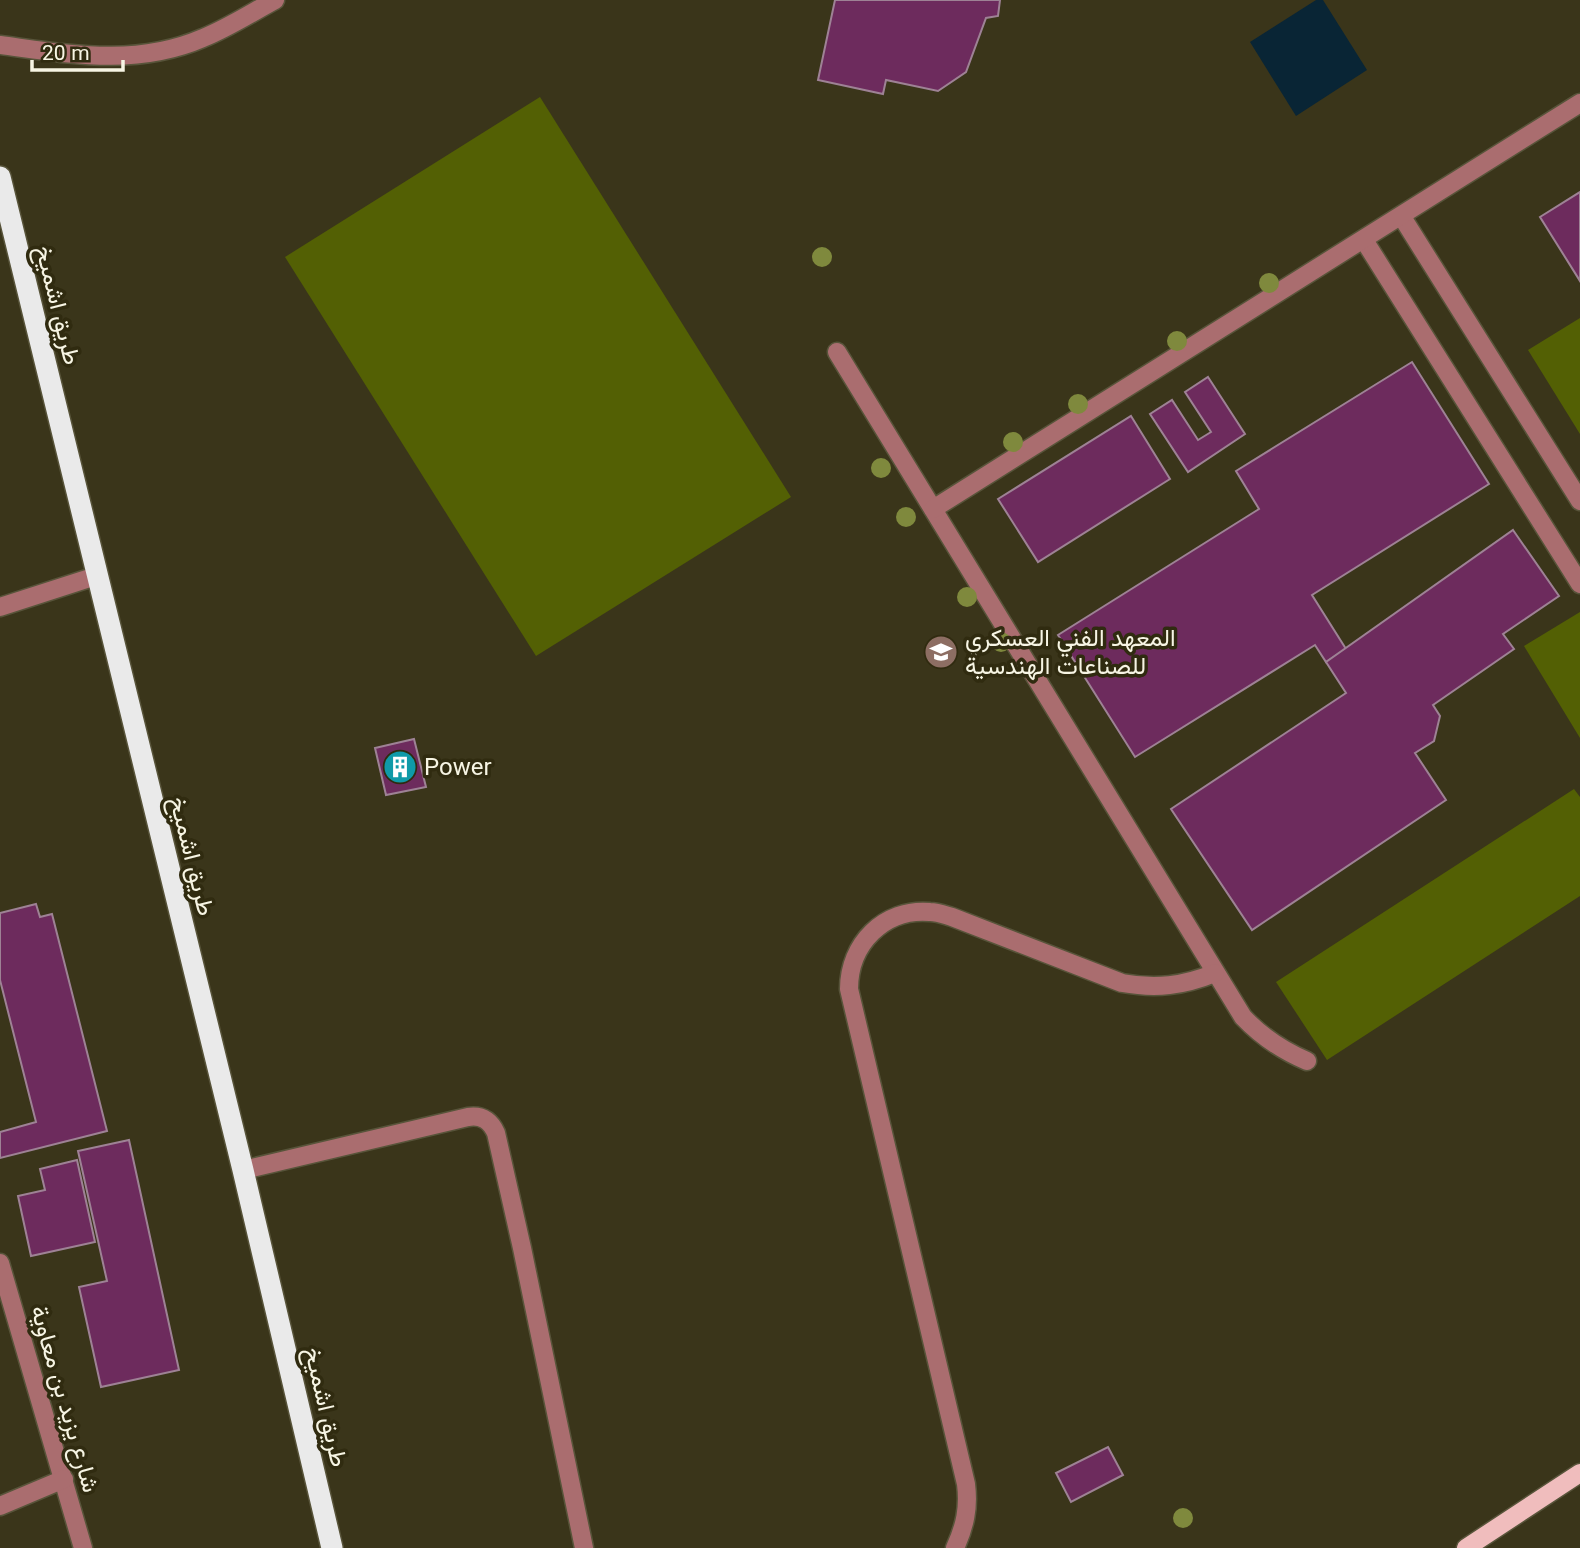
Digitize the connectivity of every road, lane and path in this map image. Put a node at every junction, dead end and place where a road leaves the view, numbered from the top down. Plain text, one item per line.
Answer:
1 (275, 0) edge
2 (0, 45) edge
3 (1580, 103) edge
4 (0, 177) edge
5 (1402, 217) junction
6 (1364, 240) junction
7 (837, 352) dead end
8 (1580, 501) edge
9 (933, 509) junction
10 (96, 576) junction
11 (1580, 584) edge
12 (0, 607) edge
13 (1215, 973) junction
14 (1307, 1061) dead end
15 (243, 1170) junction
16 (0, 1263) edge
17 (1580, 1473) edge
18 (64, 1479) junction
19 (0, 1506) edge
20 (83, 1548) edge
21 (332, 1548) edge
22 (584, 1548) edge
23 (955, 1548) edge
24 (1466, 1548) edge

1 - 2 street
3 - 5 street
4 - 10 highway, طريق اشميخ
5 - 6 street
5 - 8 street
6 - 9 street
6 - 11 street
7 - 9 street
9 - 13 street
10 - 12 street
10 - 15 highway, طريق اشميخ
13 - 14 street
13 - 23 street
15 - 21 highway, طريق اشميخ
15 - 22 street
16 - 18 street, شارع يزيد بن معاوية
17 - 24 main road
18 - 19 street
18 - 20 street, شارع يزيد بن معاوية

